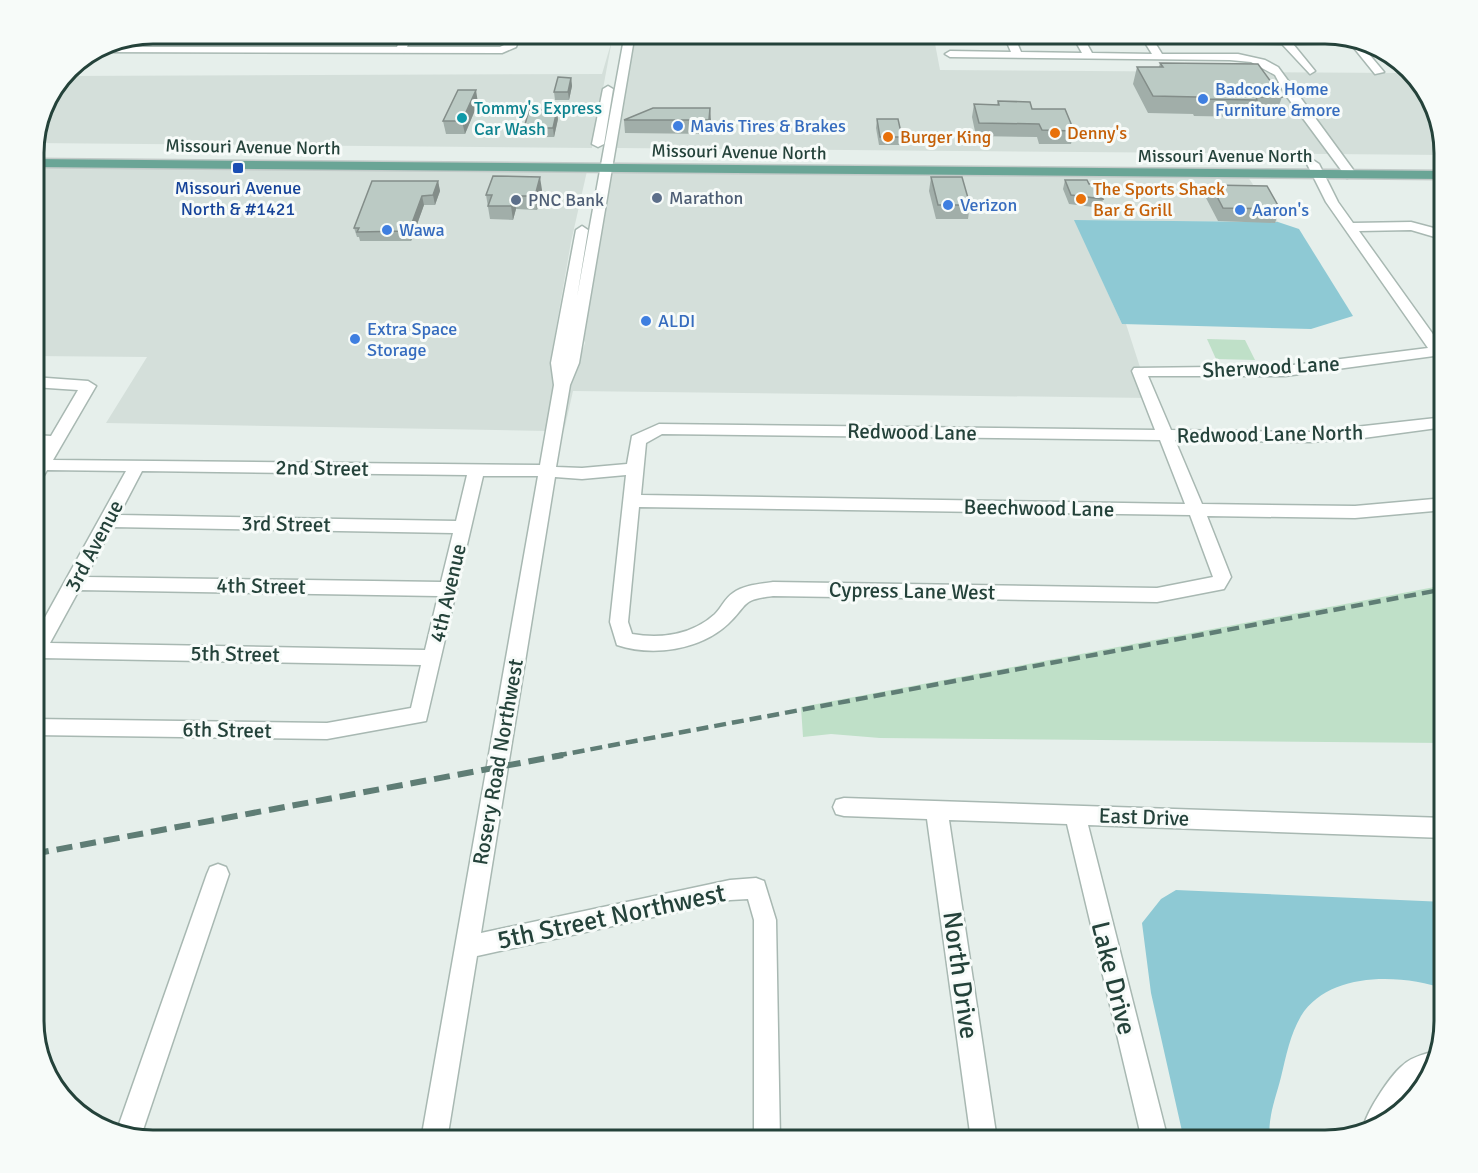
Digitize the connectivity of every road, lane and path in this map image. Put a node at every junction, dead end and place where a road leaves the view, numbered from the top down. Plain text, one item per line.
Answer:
1 (403, 44) edge
2 (512, 44) edge
3 (617, 44) edge
4 (628, 44) edge
5 (1012, 44) edge
6 (1082, 44) edge
7 (1151, 44) edge
8 (1218, 44) edge
9 (1288, 44) edge
10 (122, 48) edge
11 (1359, 48) edge
12 (401, 50) junction
13 (950, 54) dead end
14 (1017, 55) junction
15 (1227, 56) junction
16 (1089, 57) junction
17 (1159, 58) junction
18 (1310, 71) dead end
19 (1379, 72) dead end
20 (44, 152) edge
21 (283, 154) junction
22 (403, 156) junction
23 (953, 161) junction
24 (995, 161) junction
25 (44, 163) edge
26 (601, 163) junction
27 (156, 164) junction
28 (1342, 164) junction
29 (1434, 164) edge
30 (264, 165) junction
31 (1316, 170) junction
32 (832, 171) junction
33 (974, 172) junction
34 (1351, 175) junction
35 (1434, 175) edge
36 (1348, 227) junction
37 (1434, 230) edge
38 (580, 244) junction
39 (585, 288) junction
40 (1434, 346) edge
41 (1434, 357) edge
42 (44, 383) edge
43 (562, 385) junction
44 (1434, 423) edge
45 (1166, 436) junction
46 (44, 440) edge
47 (57, 441) junction
48 (44, 462) edge
49 (137, 466) junction
50 (636, 469) junction
51 (549, 471) junction
52 (44, 472) edge
53 (476, 472) junction
54 (634, 501) junction
55 (1434, 505) edge
56 (1197, 511) junction
57 (108, 522) junction
58 (463, 527) junction
59 (75, 583) junction
60 (448, 589) junction
61 (44, 638) edge
62 (44, 654) edge
63 (433, 658) junction
64 (419, 715) joint
65 (44, 726) edge
66 (844, 807) dead end
67 (937, 811) junction
68 (1075, 815) junction
69 (1434, 828) edge
70 (218, 874) dead end
71 (467, 947) junction
72 (1424, 1066) edge
73 (1386, 1111) edge
74 (131, 1127) edge
75 (437, 1130) edge
76 (767, 1130) edge
77 (983, 1130) edge
78 (1153, 1130) edge

1 - 12 street
2 - 12 street
3 - 26 street
4 - 26 street
5 - 14 street
6 - 16 street
7 - 17 street
8 - 15 street
9 - 18 street
10 - 12 street
11 - 19 street
13 - 14 street
14 - 16 street
15 - 17 street
15 - 28 street
16 - 17 street
20 - 21 main road, Missouri Avenue North
21 - 22 main road, Missouri Avenue North
21 - 27 main road
22 - 26 main road, Missouri Avenue North
22 - 30 main road
23 - 24 main road, Missouri Avenue North
23 - 26 main road, Missouri Avenue North
23 - 32 main road
24 - 31 main road, Missouri Avenue North
24 - 33 main road
25 - 27 main road, Missouri Avenue North
26 - 30 main road, Missouri Avenue North
26 - 32 main road, Missouri Avenue North
26 - 38 street, Rosery Road Northwest
26 - 39 street, Rosery Road Northwest
27 - 30 main road, Missouri Avenue North
28 - 29 main road, Missouri Avenue North
28 - 31 main road, Missouri Avenue North
28 - 34 street
31 - 33 main road, Missouri Avenue North
31 - 34 main road, Missouri Avenue North
31 - 36 street
32 - 33 main road, Missouri Avenue North
34 - 35 main road, Missouri Avenue North
36 - 37 street
36 - 40 street
38 - 39 street
38 - 43 street, Rosery Road Northwest
39 - 43 street, Rosery Road Northwest
41 - 45 street, Sherwood Lane
42 - 47 street
43 - 51 street, Rosery Road Northwest
44 - 45 street, Redwood Lane North
45 - 50 street, Redwood Lane
45 - 56 street
46 - 47 street
47 - 48 street
49 - 52 street, 2nd Street
49 - 53 street, 2nd Street
49 - 57 street, 3rd Avenue
50 - 51 street, 2nd Street
50 - 54 street
51 - 53 street, 2nd Street
51 - 71 street, Rosery Road Northwest
53 - 58 street, 4th Avenue
54 - 56 street, Beechwood Lane
54 - 56 street, Cypress Lane West
55 - 56 street, Beechwood Lane
57 - 58 street, 3rd Street
57 - 59 street, 3rd Avenue
58 - 60 street, 4th Avenue
59 - 60 street, 4th Street
59 - 61 street, 3rd Avenue
60 - 63 street, 4th Avenue
62 - 63 street, 5th Street
63 - 64 street, 4th Avenue
64 - 65 street, 6th Street
66 - 67 street, East Drive
67 - 68 street, East Drive
67 - 77 street, North Drive
68 - 69 street, East Drive
68 - 78 street, Lake Drive
70 - 74 street
71 - 75 street, Rosery Road Northwest
71 - 76 street, 5th Street Northwest
72 - 73 street

